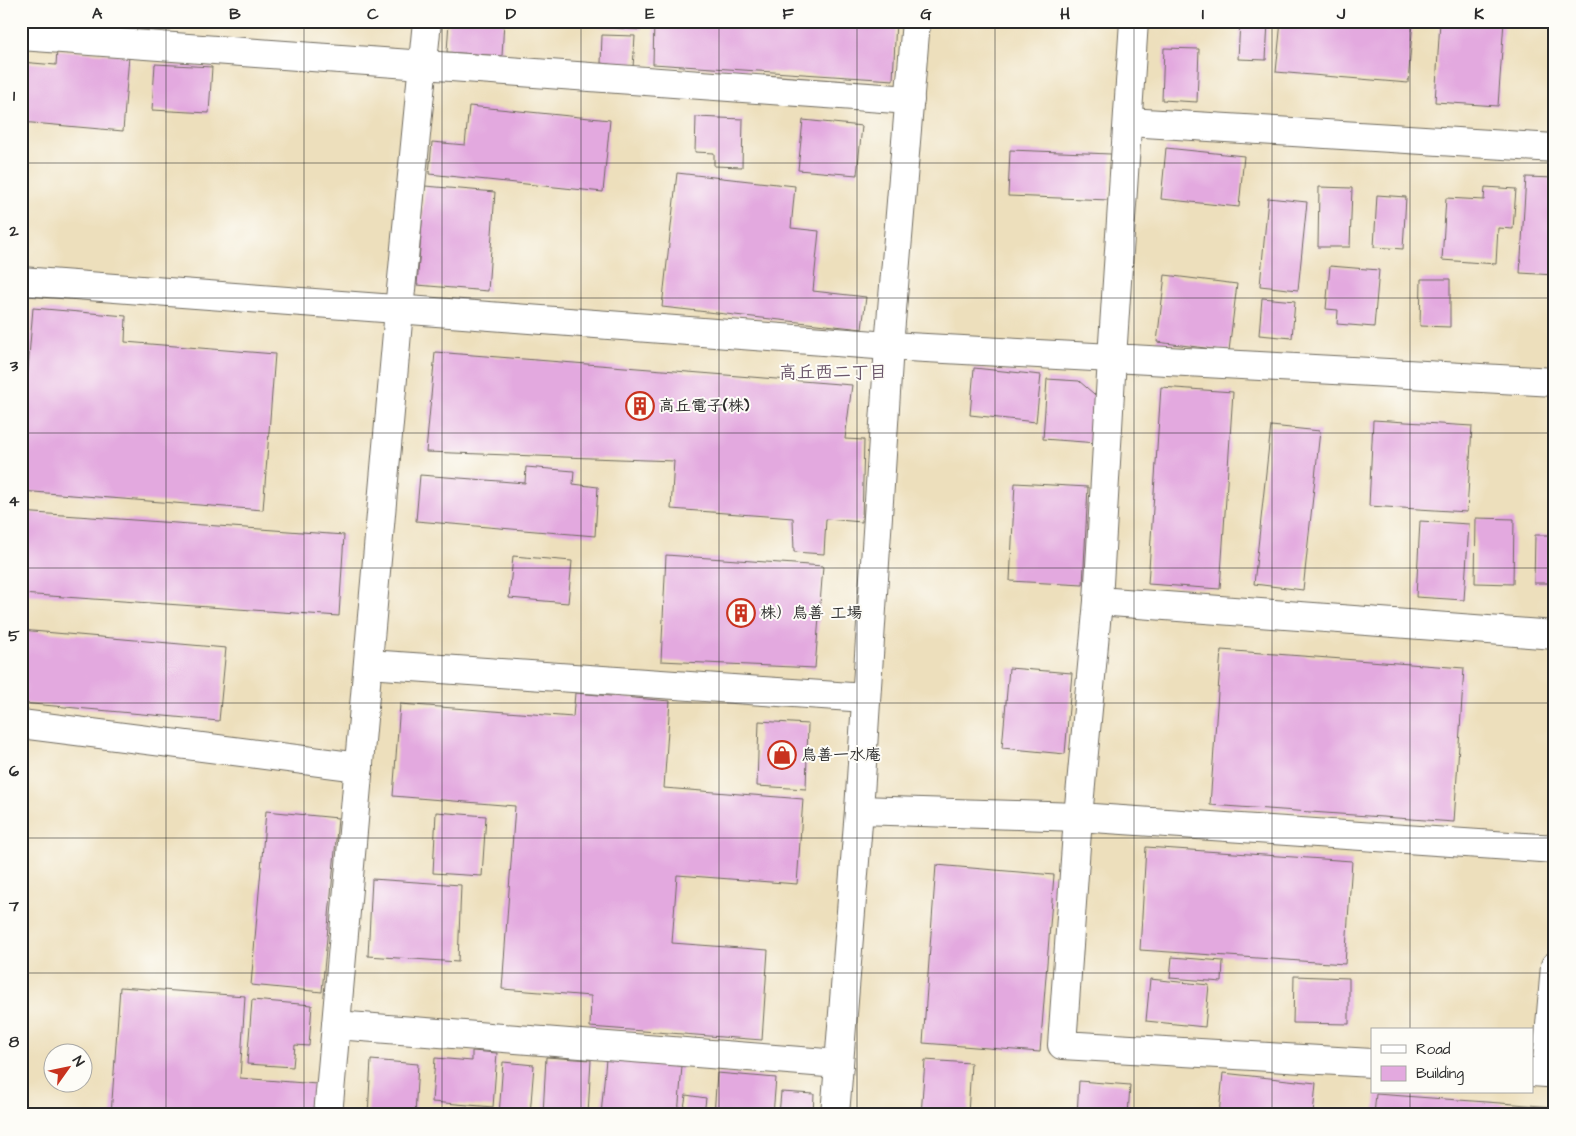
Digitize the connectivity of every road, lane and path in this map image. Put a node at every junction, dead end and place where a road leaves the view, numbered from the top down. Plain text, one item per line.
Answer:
1 (427, 21) edge
2 (916, 21) edge
3 (1134, 21) edge
4 (21, 36) edge
5 (423, 65) junction
6 (910, 100) junction
7 (1128, 122) junction
8 (1555, 148) edge
9 (21, 281) edge
10 (398, 310) junction
11 (889, 346) junction
12 (1112, 358) junction
13 (1555, 382) edge
14 (1098, 601) junction
15 (1555, 635) edge
16 (368, 664) junction
17 (866, 698) junction
18 (21, 724) edge
19 (359, 768) junction
20 (859, 810) junction
21 (1078, 817) junction
22 (1555, 849) edge
23 (1555, 966) edge
24 (336, 1025) junction
25 (1371, 1063) edge
26 (839, 1064) junction
27 (1544, 1073) edge
28 (328, 1115) edge
29 (835, 1115) edge

1 - 5 street
2 - 6 street
3 - 7 street
4 - 5 street
5 - 6 street
5 - 10 street
6 - 11 street
7 - 8 street
7 - 12 street
9 - 10 street
10 - 11 street
10 - 16 street
11 - 12 street
11 - 17 street
12 - 13 street
12 - 14 street
14 - 15 street
14 - 21 street
16 - 17 street
16 - 19 street
17 - 20 street
18 - 19 street
19 - 24 street
20 - 21 street
20 - 26 street
21 - 22 street
21 - 25 street
23 - 27 street
24 - 26 street
24 - 28 street
26 - 29 street

